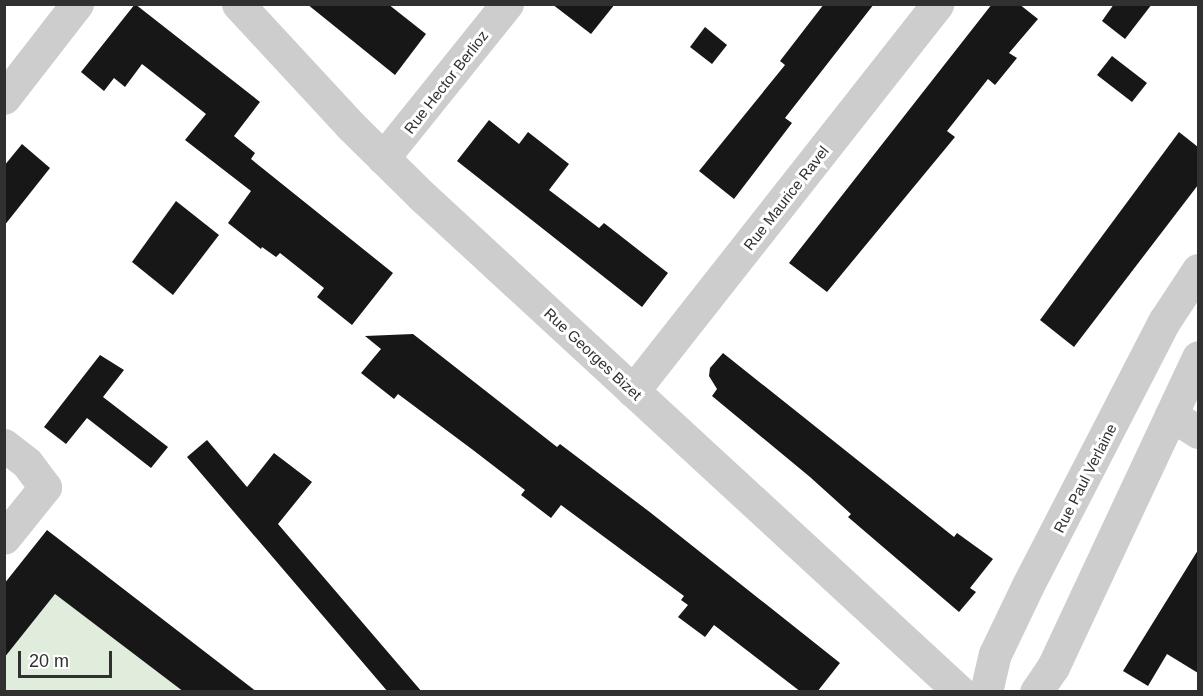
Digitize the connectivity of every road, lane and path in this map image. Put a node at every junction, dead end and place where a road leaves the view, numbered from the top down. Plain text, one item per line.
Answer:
1 (77, 4) edge
2 (238, 4) edge
3 (507, 4) edge
4 (937, 4) edge
5 (4, 98) edge
6 (383, 158) junction
7 (1198, 270) edge
8 (1198, 357) edge
9 (633, 391) junction
10 (1171, 415) junction
11 (1198, 432) edge
12 (4, 445) edge
13 (4, 538) edge
14 (960, 692) edge
15 (986, 692) edge
16 (1036, 692) edge

1 - 5 street
2 - 6 street, Rue Georges Bizet
3 - 6 street, Rue Hector Berlioz
4 - 9 street, Rue Maurice Ravel
6 - 9 street, Rue Georges Bizet
7 - 15 street, Rue Paul Verlaine
8 - 10 street
9 - 14 street, Rue Georges Bizet
10 - 11 street
10 - 16 street
12 - 13 street

